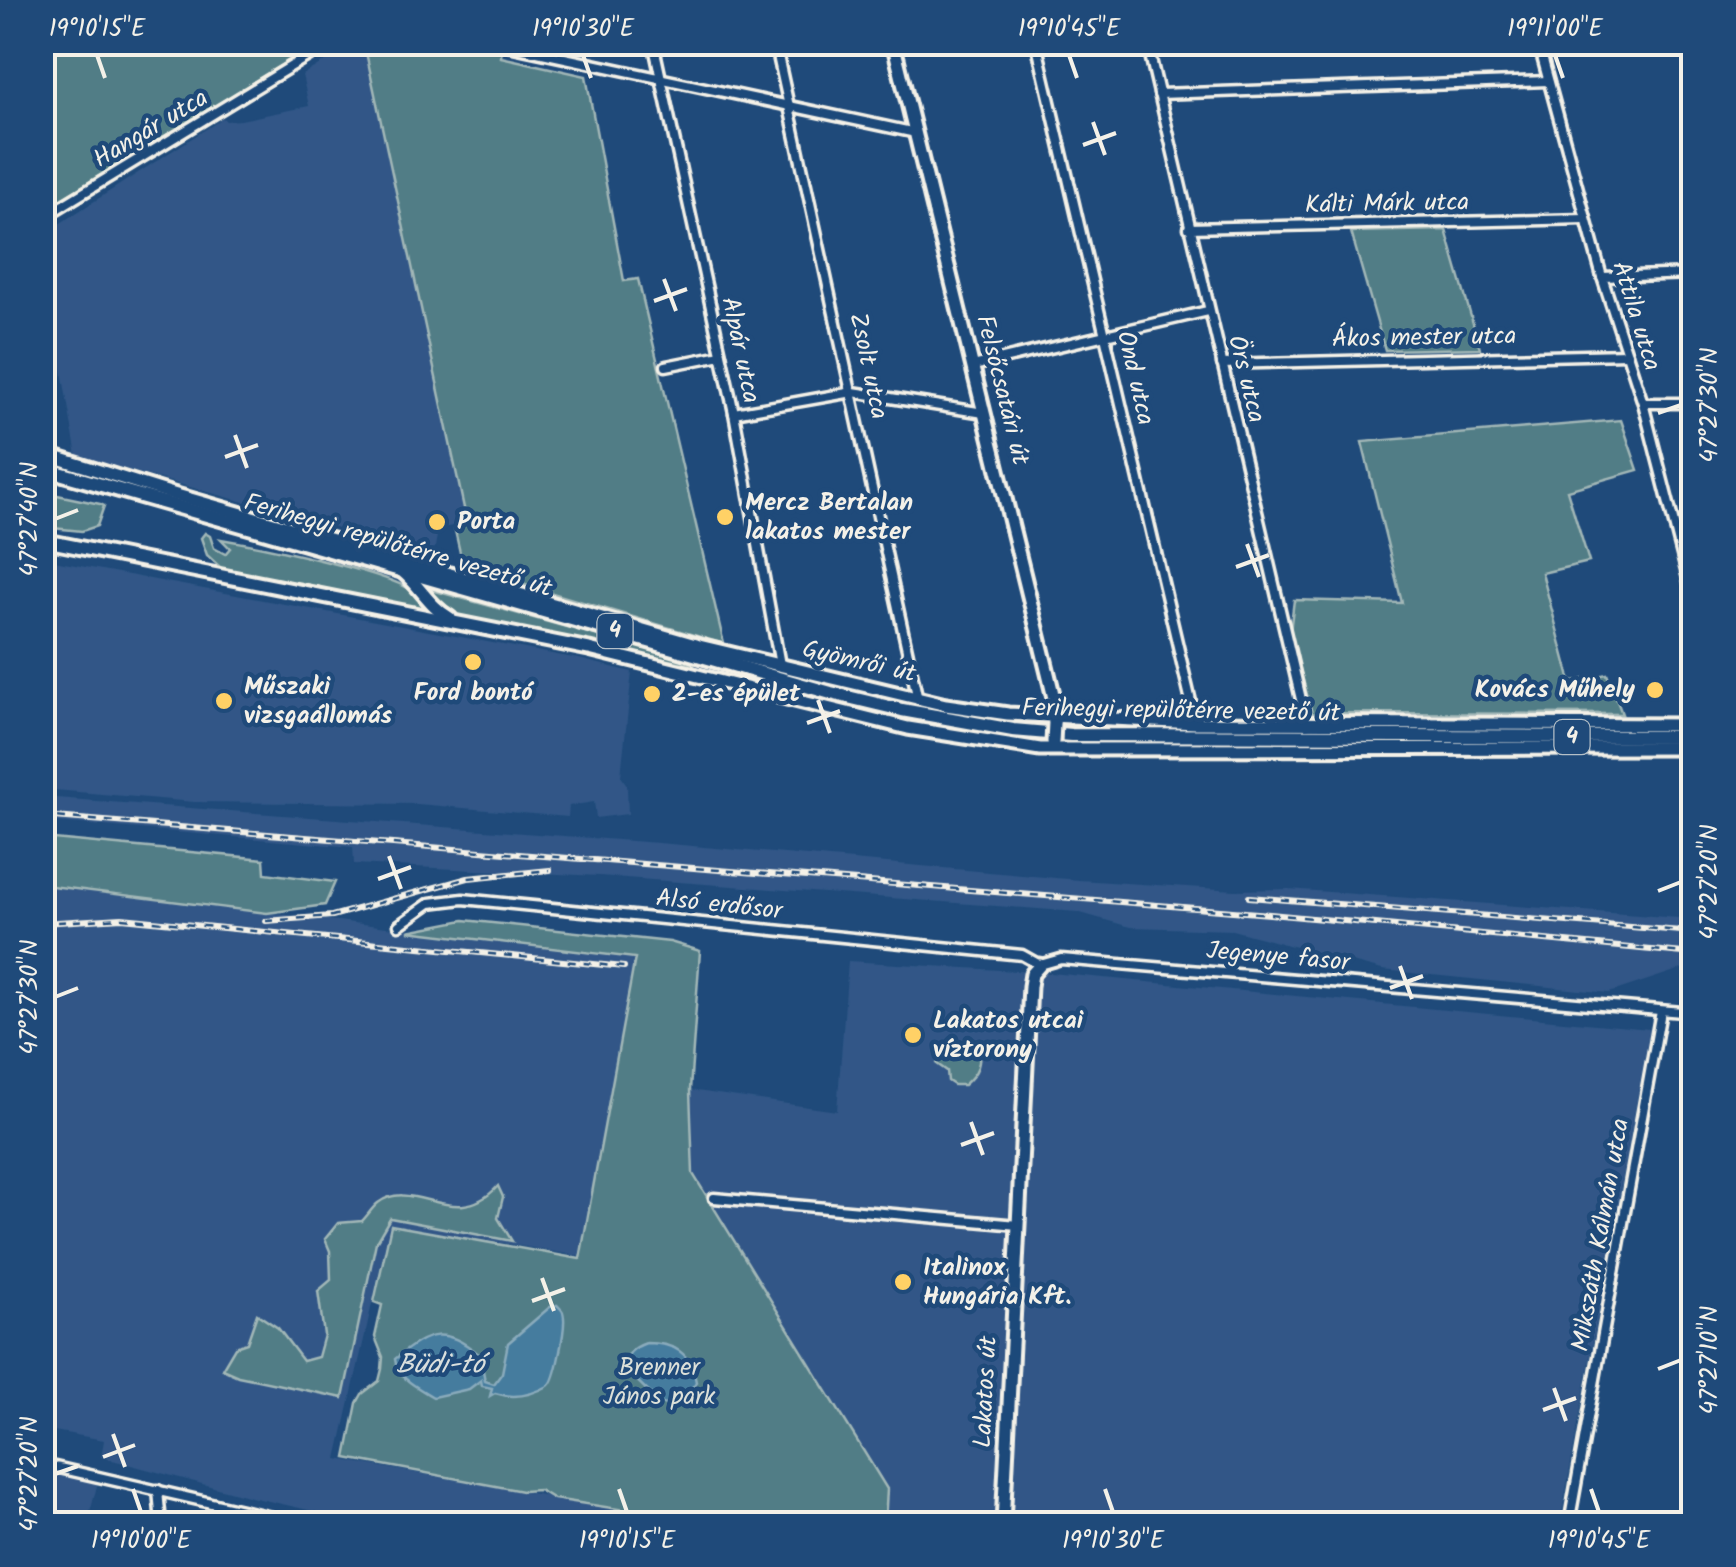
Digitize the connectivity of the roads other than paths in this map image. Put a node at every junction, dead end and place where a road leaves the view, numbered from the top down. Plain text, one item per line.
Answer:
1 (331, 42) edge
2 (490, 42) edge
3 (653, 42) edge
4 (775, 42) edge
5 (893, 42) edge
6 (1036, 42) edge
7 (1147, 42) edge
8 (1538, 42) edge
9 (661, 79) junction
10 (1548, 82) junction
11 (1160, 94) junction
12 (790, 104) junction
13 (916, 134) junction
14 (42, 218) edge
15 (1586, 219) junction
16 (1188, 228) junction
17 (1694, 274) edge
18 (1602, 277) junction
19 (1208, 311) junction
20 (1104, 334) junction
21 (1626, 354) junction
22 (721, 356) junction
23 (1222, 364) junction
24 (666, 366) dead end
25 (973, 366) junction
26 (854, 392) junction
27 (1694, 402) edge
28 (1643, 403) junction
29 (734, 413) junction
30 (984, 414) junction
31 (42, 453) edge
32 (42, 468) edge
33 (42, 540) edge
34 (400, 569) junction
35 (1694, 602) edge
36 (477, 626) junction
37 (780, 667) junction
38 (918, 700) junction
39 (1054, 720) junction
40 (1196, 723) junction
41 (1307, 725) junction
42 (1694, 725) edge
43 (1694, 736) edge
44 (1052, 746) junction
45 (1694, 748) edge
46 (398, 925) dead end
47 (1040, 965) junction
48 (1661, 1011) junction
49 (1694, 1013) edge
50 (714, 1198) dead end
51 (1018, 1224) junction
52 (42, 1464) edge
53 (158, 1490) junction
54 (160, 1524) edge
55 (302, 1524) edge
56 (1002, 1524) edge
57 (1569, 1524) edge

1 - 14 street, Hangár utca
2 - 9 street
3 - 9 street, Alpár utca
4 - 12 street, Zsolt utca
5 - 13 street, Felsőcsatári út
6 - 20 street, Ond utca
7 - 11 street, Örs utca
8 - 10 street, Attila utca
9 - 12 street
9 - 22 street, Alpár utca
10 - 11 street
10 - 15 street, Attila utca
11 - 16 street, Örs utca
12 - 13 street
12 - 26 street, Zsolt utca
13 - 25 street, Felsőcsatári út
15 - 16 street, Kálti Márk utca
15 - 18 street, Attila utca
16 - 19 street, Örs utca
17 - 18 street
18 - 21 street, Attila utca
19 - 20 street
19 - 23 street, Örs utca
20 - 25 street
20 - 40 street, Ond utca
21 - 23 street, Ákos mester utca
21 - 28 street, Attila utca
22 - 24 street
22 - 29 street, Alpár utca
23 - 41 street, Örs utca
25 - 30 street, Felsőcsatári út
26 - 29 street
26 - 30 street
26 - 38 street, Zsolt utca
27 - 28 street
28 - 35 street, Attila utca
29 - 37 street, Alpár utca
30 - 39 street, Felsőcsatári út
31 - 37 street, Gyömrői út
32 - 34 main road, Ferihegyi repülőtérre vezető út / 4
33 - 36 street, Gyömrői út
34 - 36 street, Gyömrői út
34 - 43 main road, Ferihegyi repülőtérre vezető út / 4
36 - 44 street, Gyömrői út
37 - 38 street, Gyömrői út
38 - 39 street, Gyömrői út
39 - 40 street, Gyömrői út
39 - 44 street, Felsőcsatári út, bridge
40 - 41 street, Gyömrői út
41 - 42 street, Gyömrői út
44 - 45 street, Gyömrői út
46 - 47 street, Alsó erdősor
47 - 48 street, Jegenye fasor
47 - 51 street, Lakatos út
48 - 49 street, Jegenye fasor
48 - 57 street, Mikszáth Kálmán utca
50 - 51 street
51 - 56 street, Lakatos út
52 - 53 street
53 - 54 street
53 - 55 street

